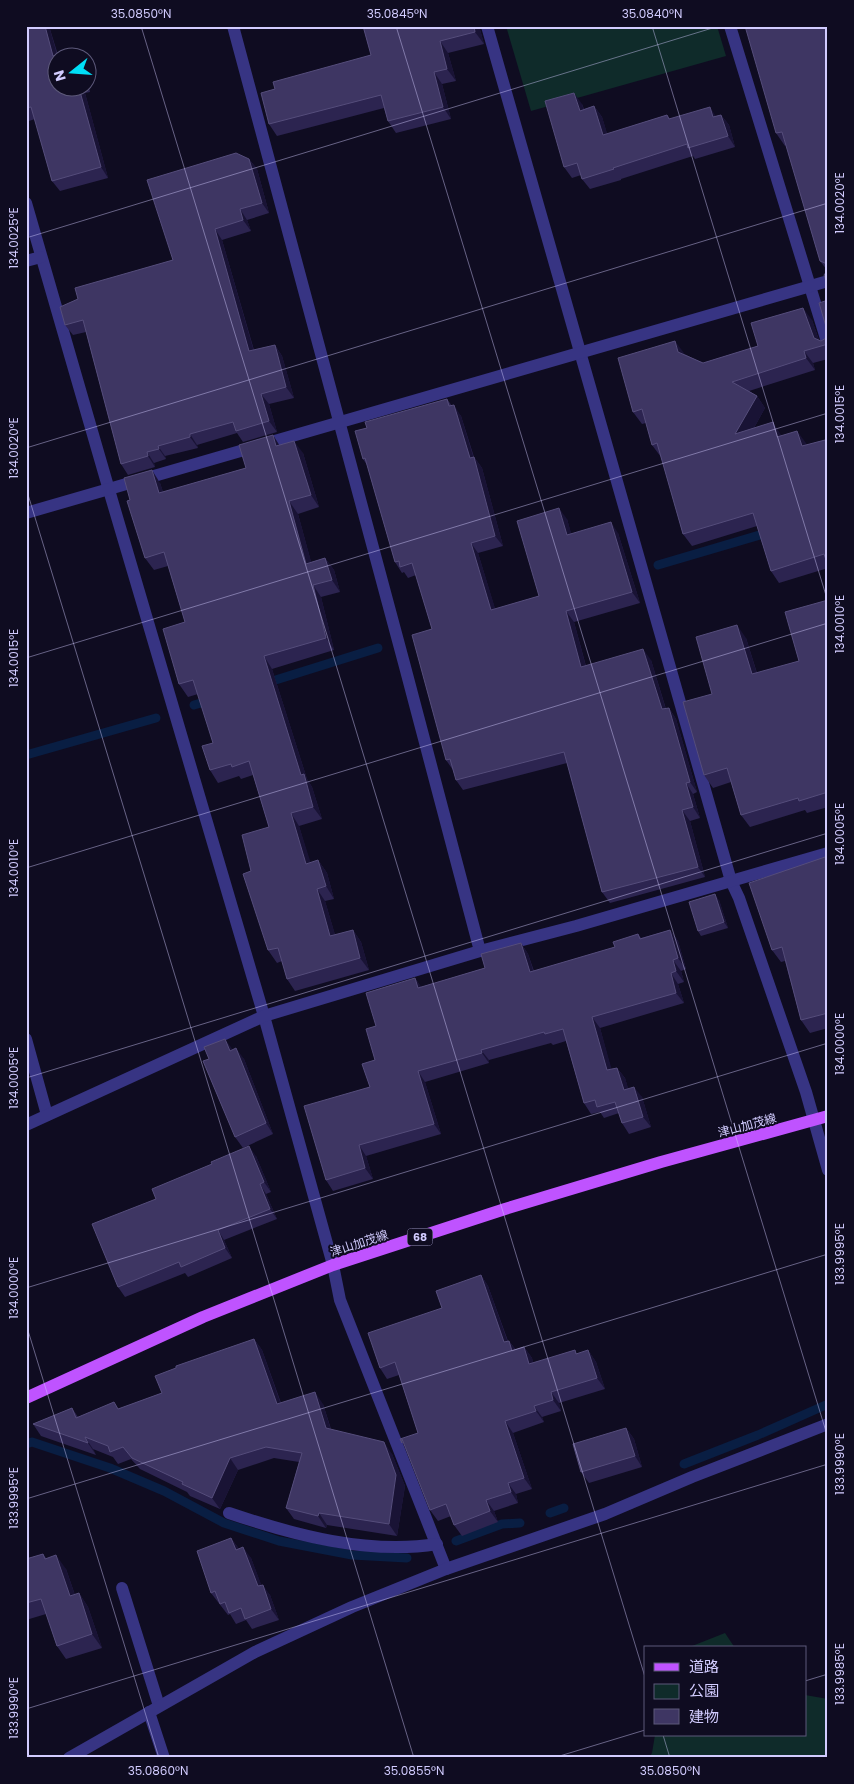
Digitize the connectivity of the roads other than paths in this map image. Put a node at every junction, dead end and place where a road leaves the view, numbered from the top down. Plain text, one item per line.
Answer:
1 (233, 26) edge
2 (487, 26) edge
3 (730, 26) edge
4 (26, 203) edge
5 (41, 257) junction
6 (26, 262) edge
7 (828, 280) edge
8 (810, 286) junction
9 (828, 345) edge
10 (580, 353) junction
11 (340, 423) junction
12 (109, 490) junction
13 (26, 513) edge
14 (828, 853) edge
15 (731, 881) junction
16 (480, 951) junction
17 (264, 1016) junction
18 (26, 1039) edge
19 (47, 1115) junction
20 (828, 1116) edge
21 (814, 1119) junction
22 (26, 1125) edge
23 (828, 1170) edge
24 (333, 1265) junction
25 (26, 1398) edge
26 (828, 1424) edge
27 (229, 1513) dead end
28 (437, 1544) junction
29 (446, 1569) junction
30 (122, 1588) dead end
31 (154, 1709) junction
32 (69, 1758) edge
33 (164, 1758) edge

1 - 11 street
2 - 10 street
3 - 8 street
4 - 5 street
5 - 6 street
5 - 12 street
7 - 8 street
8 - 9 street
8 - 10 street
10 - 11 street
10 - 15 street
11 - 12 street
11 - 16 street
12 - 13 street
12 - 17 street
14 - 15 street
15 - 16 street
15 - 21 street
16 - 17 street
17 - 19 street
17 - 24 street
18 - 19 street
19 - 22 street
20 - 21 main road, 津山加茂線 / 68
21 - 23 street
21 - 24 main road, 津山加茂線 / 68
24 - 25 main road, 津山加茂線 / 68
24 - 28 street
26 - 29 street
27 - 28 street
28 - 29 street
29 - 31 street
30 - 31 street
31 - 32 street
31 - 33 street

